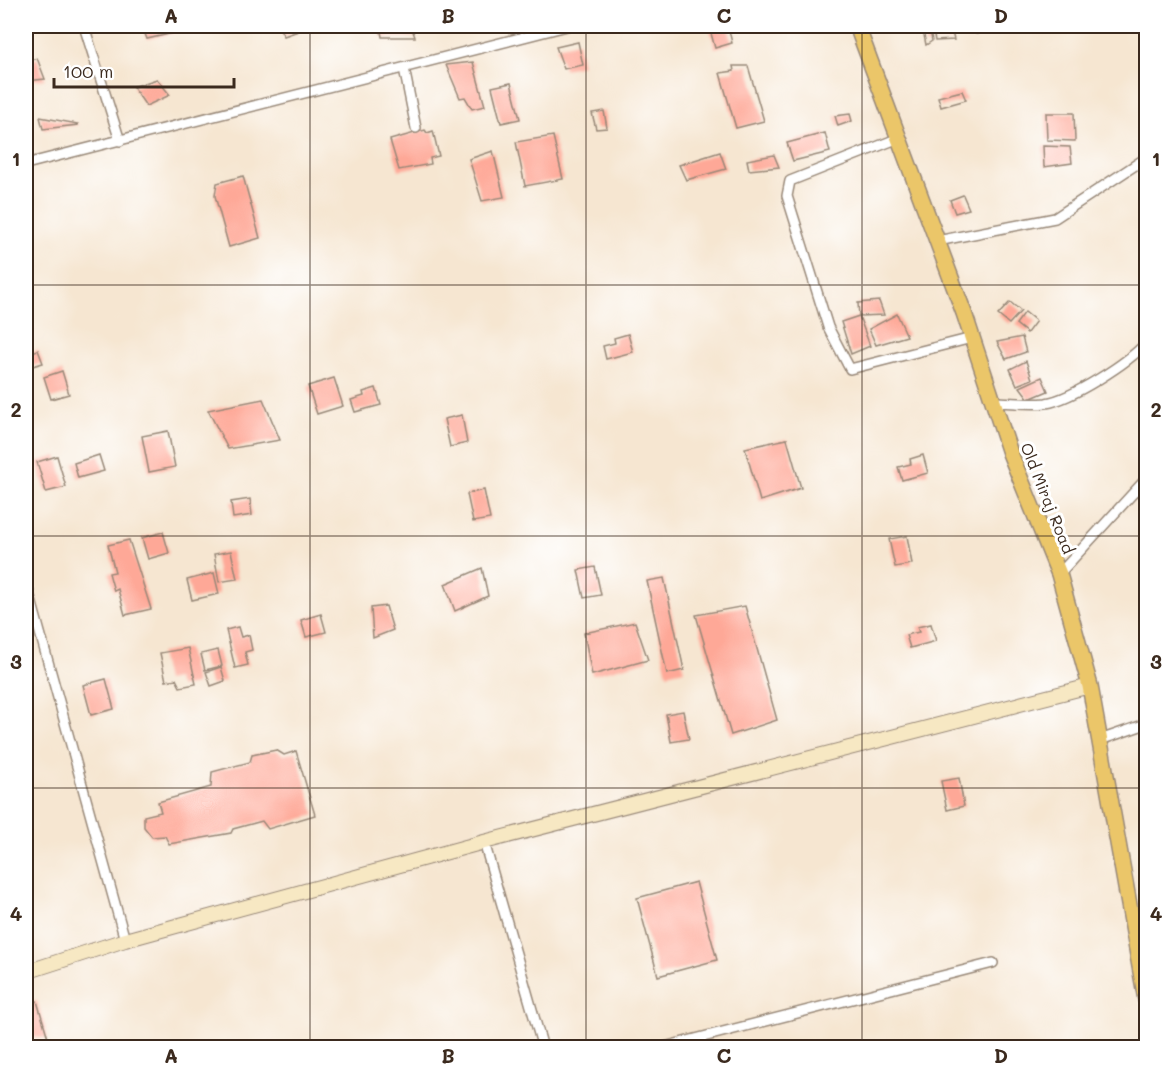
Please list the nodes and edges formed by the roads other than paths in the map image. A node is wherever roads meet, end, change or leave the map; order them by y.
1 (84, 26) edge
2 (567, 26) edge
3 (857, 26) edge
4 (404, 68) junction
5 (416, 128) dead end
6 (899, 138) junction
7 (120, 141) junction
8 (1146, 158) edge
9 (26, 164) edge
10 (938, 241) junction
11 (972, 338) junction
12 (1146, 343) edge
13 (994, 402) junction
14 (1146, 478) edge
15 (1059, 574) junction
16 (26, 582) edge
17 (1090, 686) junction
18 (1146, 724) edge
19 (1100, 740) junction
20 (484, 842) junction
21 (1140, 928) edge
22 (124, 940) junction
23 (993, 963) dead end
24 (26, 972) edge
25 (1146, 1000) edge
26 (543, 1047) edge
27 (660, 1047) edge

1 - 7 street
2 - 4 street
3 - 6 main road, Old Miraj Road
4 - 5 street
4 - 7 street
6 - 10 main road, Old Miraj Road
6 - 11 street
7 - 9 street
8 - 10 street
10 - 11 main road, Old Miraj Road
11 - 13 main road, Old Miraj Road
12 - 13 street
13 - 15 main road, Old Miraj Road
14 - 15 street
15 - 17 main road, Old Miraj Road
16 - 22 street
17 - 19 main road, Old Miraj Road
17 - 20 main road
18 - 19 street
19 - 21 main road, Old Miraj Road
20 - 22 main road
20 - 26 street
21 - 25 main road, Old Miraj Road
22 - 24 main road
23 - 27 street

